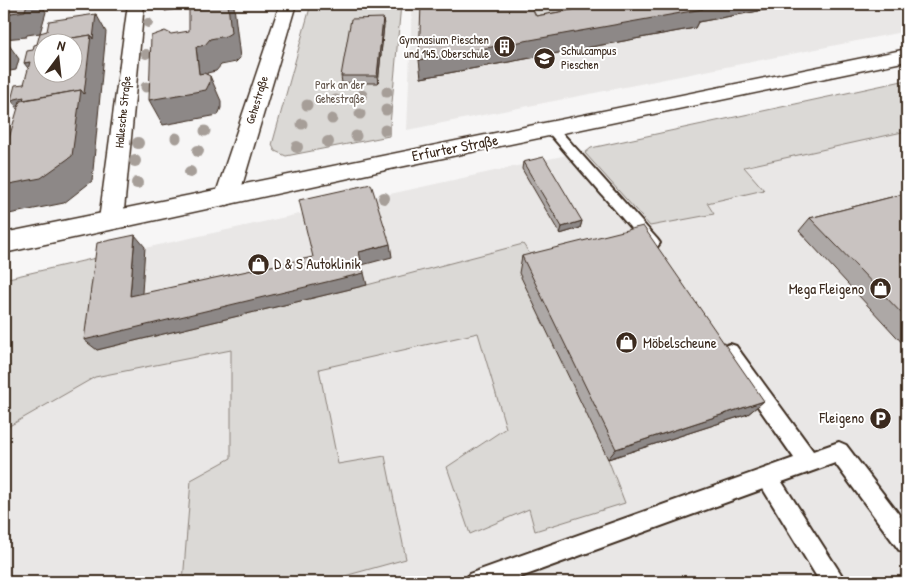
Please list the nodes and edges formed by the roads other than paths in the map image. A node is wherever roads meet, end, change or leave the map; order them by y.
1 (136, 4) edge
2 (288, 4) edge
3 (907, 55) edge
4 (552, 129) junction
5 (227, 196) junction
6 (111, 220) junction
7 (4, 243) edge
8 (664, 259) edge
9 (722, 340) edge
10 (808, 462) junction
11 (767, 477) junction
12 (907, 542) edge
13 (477, 582) edge
14 (834, 582) edge

1 - 6 street, Hallesche Straße
2 - 5 street, Gehestraße
3 - 4 street, Erfurter Straße
4 - 5 street, Erfurter Straße
4 - 8 lane
5 - 6 street, Erfurter Straße
6 - 7 street, Erfurter Straße
9 - 10 lane
10 - 11 lane
10 - 12 lane
11 - 13 lane
11 - 14 lane

